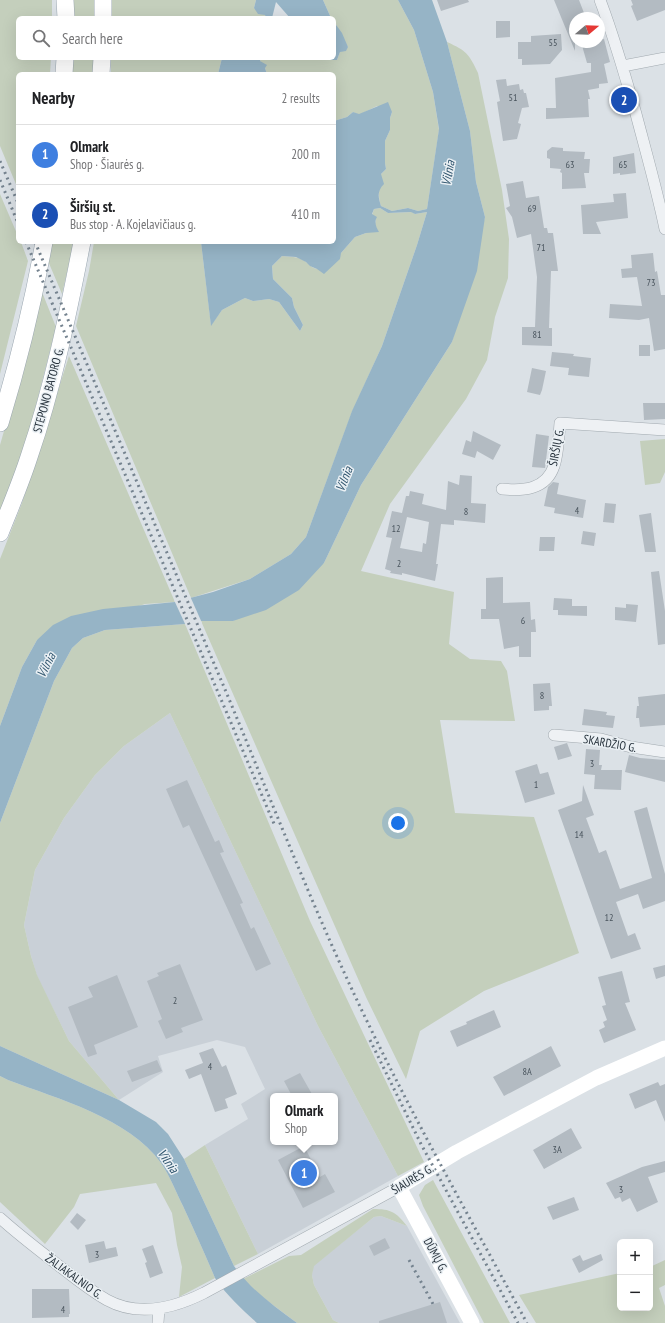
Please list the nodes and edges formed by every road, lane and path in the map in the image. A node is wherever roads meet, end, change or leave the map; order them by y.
1 (65, 0) edge
2 (103, 0) edge
3 (600, 0) edge
4 (66, 16) edge
5 (103, 16) edge
6 (665, 58) edge
7 (65, 60) edge
8 (102, 60) edge
9 (623, 66) junction
10 (64, 72) edge
11 (101, 72) edge
12 (665, 229) edge
13 (44, 244) edge
14 (82, 244) edge
15 (0, 423) edge
16 (665, 430) edge
17 (502, 489) dead end
18 (0, 533) edge
19 (554, 735) dead end
20 (665, 752) edge
21 (665, 1048) edge
22 (399, 1186) junction
23 (0, 1218) edge
24 (159, 1309) junction
25 (158, 1323) edge
26 (472, 1323) edge

1 - 4 main road
2 - 5 main road
3 - 9 street
6 - 9 street
7 - 10 main road
8 - 11 main road
9 - 12 street
13 - 15 main road
14 - 18 main road, STEPONO BATORO G.
16 - 17 street, ŠIRŠIŲ G.
19 - 20 street, SKARDŽIO G.
21 - 22 main road, ŠIAURĖS G.
22 - 24 street, ŠIAURĖS G.
22 - 26 main road, DŪMŲ G.
23 - 24 street, ŽALIAKALNIO G.
24 - 25 street

